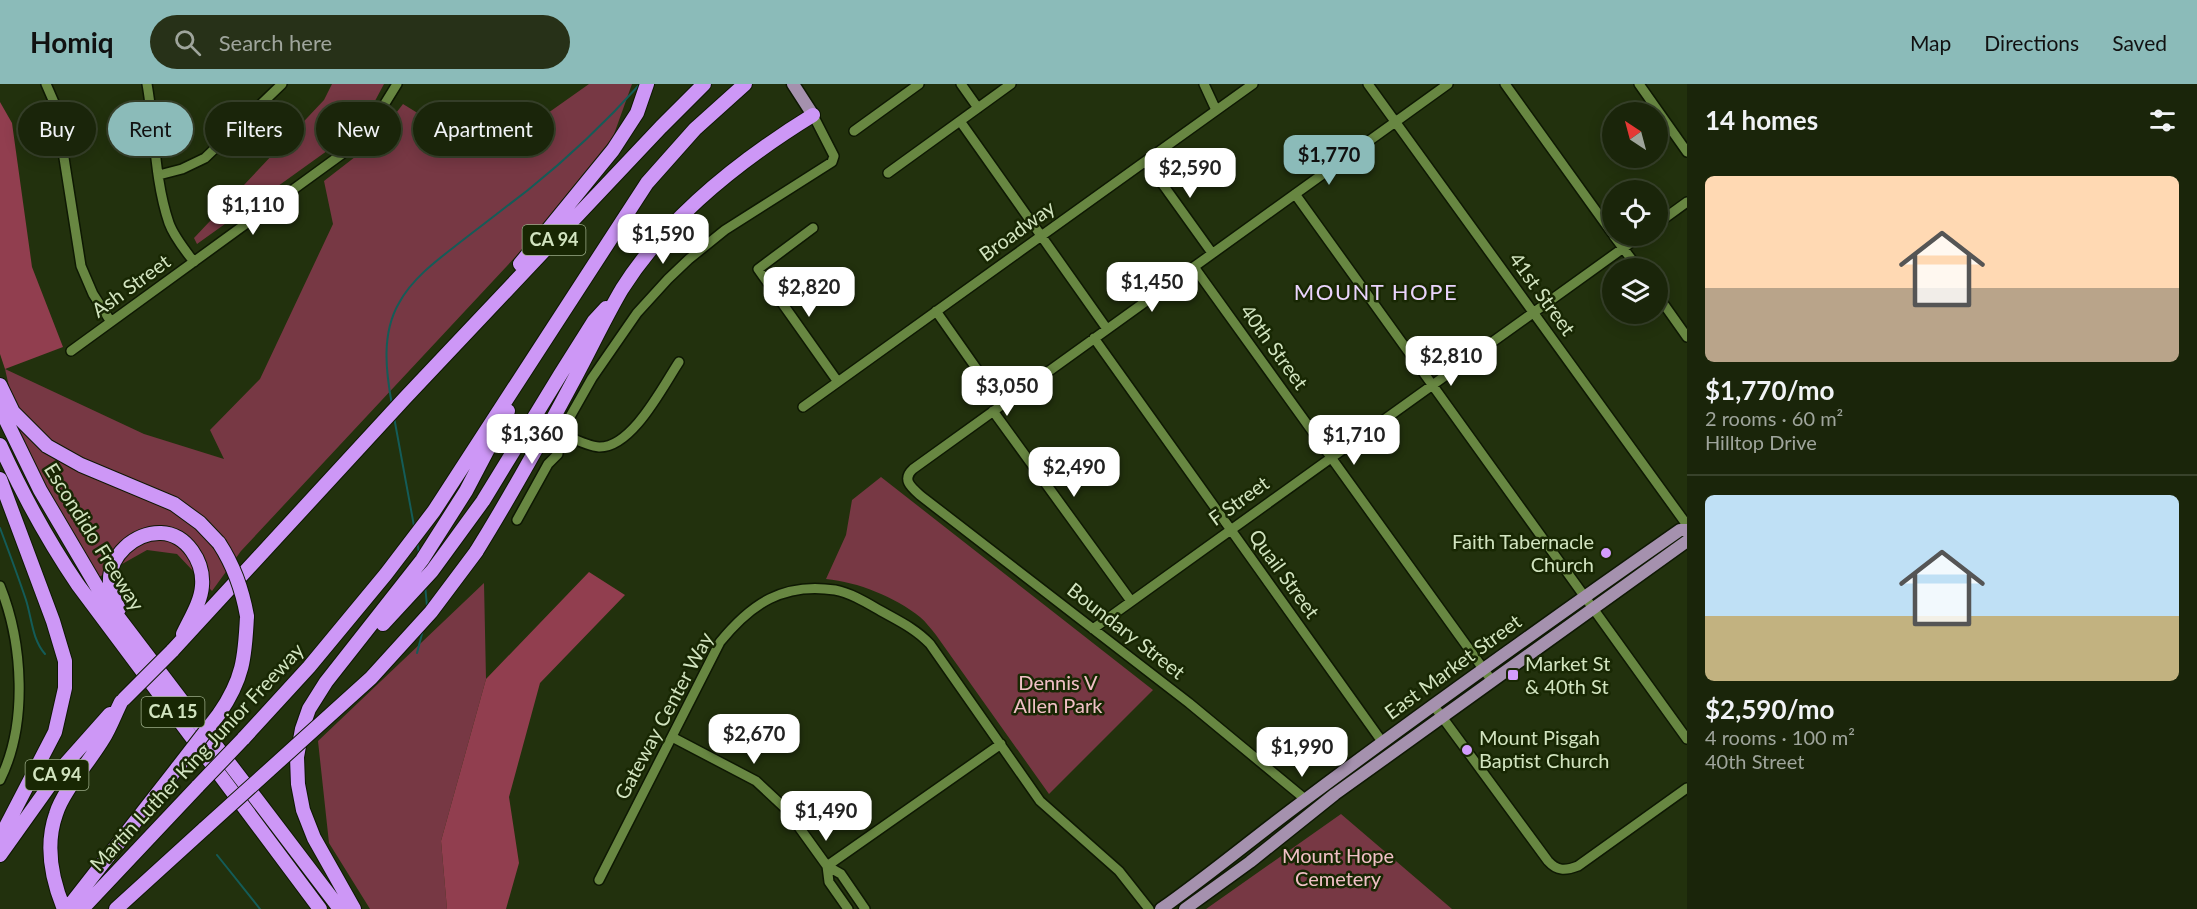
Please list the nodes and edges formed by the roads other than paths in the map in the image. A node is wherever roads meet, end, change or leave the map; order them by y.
1 (46, 84) edge
2 (147, 84) edge
3 (282, 84) edge
4 (397, 84) edge
5 (647, 84) edge
6 (704, 84) edge
7 (745, 84) edge
8 (793, 84) edge
9 (919, 84) edge
10 (961, 84) edge
11 (1011, 84) edge
12 (1204, 84) edge
13 (1252, 84) edge
14 (1368, 84) edge
15 (1448, 84) edge
16 (1505, 84) edge
17 (1639, 84) edge
18 (978, 108) junction
19 (1216, 110) junction
20 (813, 116) junction
21 (960, 121) junction
22 (1396, 122) junction
23 (854, 131) dead end
24 (1687, 152) edge
25 (1146, 161) junction
26 (888, 173) dead end
27 (159, 175) junction
28 (1295, 194) junction
29 (1687, 202) edge
30 (1668, 216) edge
31 (1602, 219) edge
32 (813, 228) dead end
33 (1041, 236) junction
34 (1626, 246) edge
35 (1623, 248) junction
36 (1212, 253) junction
37 (1630, 258) edge
38 (194, 262) junction
39 (1194, 267) junction
40 (623, 288) junction
41 (1668, 310) edge
42 (936, 311) junction
43 (1533, 312) junction
44 (111, 322) junction
45 (1107, 329) junction
46 (548, 337) junction
47 (1687, 337) edge
48 (1094, 338) junction
49 (71, 351) dead end
50 (444, 357) junction
51 (679, 362) dead end
52 (838, 382) junction
53 (1433, 384) junction
54 (0, 385) edge
55 (803, 407) dead end
56 (0, 408) edge
57 (998, 408) junction
58 (560, 433) junction
59 (0, 445) edge
60 (1331, 458) junction
61 (0, 479) edge
62 (517, 519) dead end
63 (1687, 525) edge
64 (1231, 530) junction
65 (1687, 530) edge
66 (1687, 541) edge
67 (0, 586) edge
68 (1584, 597) junction
69 (1131, 601) junction
70 (1593, 609) junction
71 (1093, 628) junction
72 (140, 644) junction
73 (176, 648) junction
74 (351, 651) junction
75 (1484, 669) junction
76 (1492, 681) junction
77 (123, 701) junction
78 (1434, 706) junction
79 (1442, 717) junction
80 (672, 737) junction
81 (1687, 739) edge
82 (1383, 742) junction
83 (1001, 744) junction
84 (0, 780) edge
85 (1687, 788) edge
86 (1305, 799) junction
87 (0, 838) edge
88 (0, 855) edge
89 (827, 866) junction
90 (599, 880) dead end
91 (1225, 881) junction
92 (66, 909) edge
93 (82, 909) edge
94 (116, 909) edge
95 (320, 909) edge
96 (340, 909) edge
97 (354, 909) edge
98 (848, 909) edge
99 (865, 909) edge
100 (1149, 909) edge
101 (1161, 909) edge
102 (1185, 909) edge

1 - 44 street
2 - 27 street
3 - 27 street
4 - 38 street, Ash Street
5 - 50 highway
6 - 50 highway, CA 94
7 - 46 highway, Martin Luther King Junior Freeway / CA 94
8 - 20 main road
9 - 23 street
10 - 18 street
11 - 18 street
12 - 19 street
13 - 19 street, Broadway
14 - 22 street, 41st Street
15 - 22 street
16 - 31 street
17 - 24 street
18 - 21 street
19 - 25 street, Broadway
20 - 40 highway
20 - 58 street
21 - 26 street
21 - 33 street
22 - 28 street
22 - 43 street, 41st Street
25 - 33 street, Broadway
25 - 36 street
27 - 38 street
28 - 36 street
28 - 53 street
29 - 30 street
32 - 52 street
33 - 42 street, Broadway
33 - 45 street
34 - 35 street, F Street
35 - 37 street
35 - 43 street, F Street
36 - 39 street
38 - 44 street, Ash Street
39 - 45 street
39 - 60 street, 40th Street
40 - 74 highway
40 - 94 highway, bridge
41 - 47 street
42 - 52 street, Broadway
42 - 57 street
43 - 53 street, F Street
43 - 63 street, 41st Street
44 - 49 street, Ash Street
45 - 48 street
46 - 74 highway
46 - 93 highway, Martin Luther King Junior Freeway / CA 94, bridge
48 - 57 street
48 - 64 street, Quail Street
50 - 73 highway, CA 94
51 - 58 street
52 - 55 street, Broadway
53 - 60 street, F Street
53 - 68 street
54 - 92 highway, bridge
56 - 72 highway, Escondido Freeway / CA 15
57 - 69 street
57 - 71 street, Boundary Street
58 - 62 street
59 - 95 highway, Escondido Freeway / CA 15
60 - 64 street, F Street
60 - 75 street, 40th Street
61 - 87 highway
64 - 69 street, F Street
64 - 82 street, Quail Street
65 - 68 main road, East Market Street
66 - 70 main road, East Market Street
67 - 84 street
68 - 70 street
68 - 75 main road, East Market Street
69 - 71 street, F Street
70 - 76 main road, East Market Street
70 - 81 street
71 - 86 street, Boundary Street
72 - 73 highway
72 - 96 highway, Escondido Freeway / CA 15
73 - 77 highway, CA 94, bridge
74 - 97 highway
75 - 76 street, 40th Street
75 - 78 main road, East Market Street
76 - 79 main road, East Market Street
77 - 88 highway, CA 94
77 - 92 highway
78 - 79 street
78 - 82 main road, East Market Street
79 - 85 street
79 - 91 main road, East Market Street
80 - 83 street, Gateway Center Way
80 - 89 street
80 - 90 street, Gateway Center Way
82 - 86 main road, East Market Street
83 - 89 street
83 - 100 street, Gateway Center Way
86 - 91 main road
86 - 101 main road, East Market Street
89 - 98 street
89 - 99 street
91 - 102 main road, East Market Street

